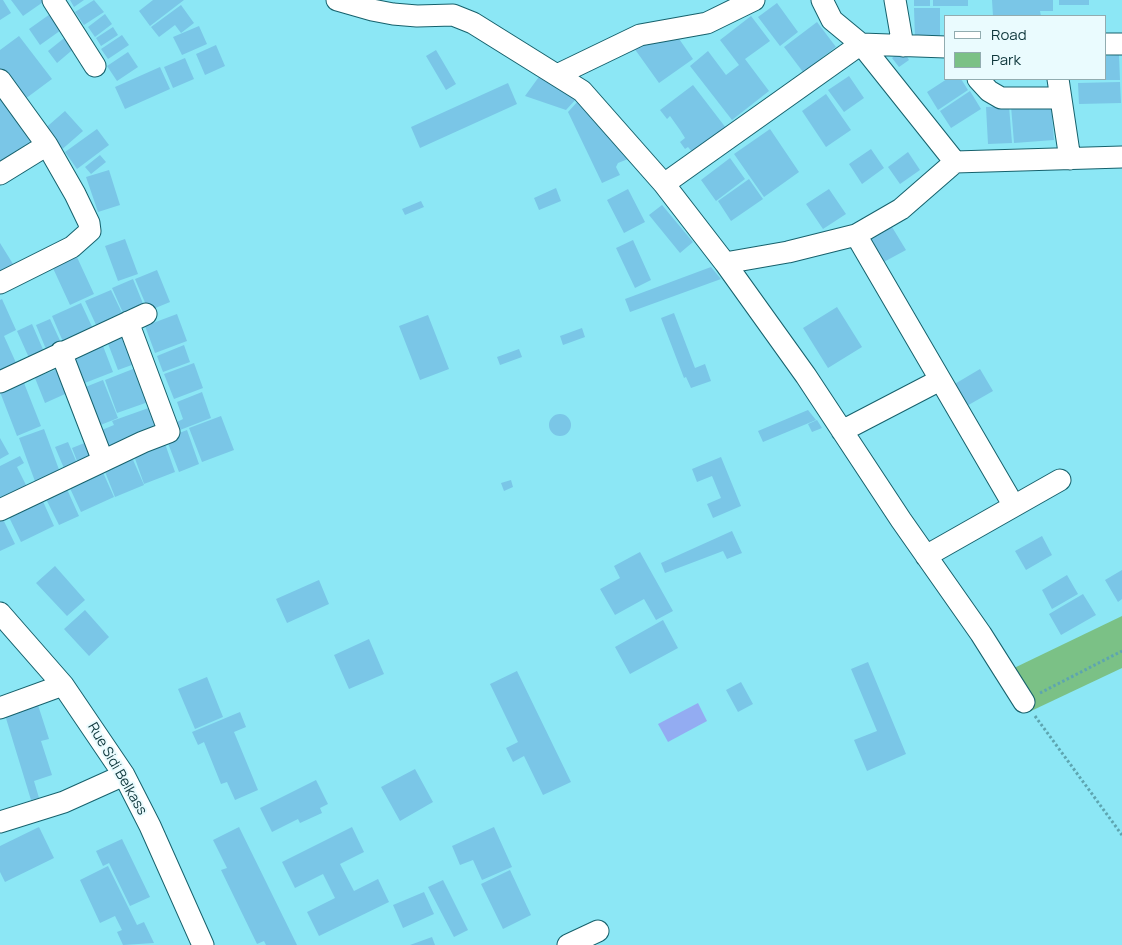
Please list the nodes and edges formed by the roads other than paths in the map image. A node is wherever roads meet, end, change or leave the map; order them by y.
1 (53, 0) edge
2 (337, 0) edge
3 (754, 0) edge
4 (822, 0) edge
5 (895, 0) edge
6 (861, 44) junction
7 (1107, 44) edge
8 (1122, 44) edge
9 (903, 46) junction
10 (944, 47) edge
11 (95, 66) dead end
12 (557, 75) junction
13 (0, 80) edge
14 (979, 80) edge
15 (1059, 88) edge
16 (48, 145) junction
17 (1122, 157) edge
18 (1070, 159) junction
19 (955, 162) junction
20 (0, 174) edge
21 (664, 184) junction
22 (856, 235) junction
23 (724, 263) junction
24 (0, 283) edge
25 (61, 352) junction
26 (940, 380) junction
27 (0, 382) edge
28 (842, 431) junction
29 (103, 461) junction
30 (1060, 480) dead end
31 (1014, 506) junction
32 (0, 510) edge
33 (926, 556) junction
34 (0, 613) edge
35 (63, 685) junction
36 (1024, 702) road end
37 (0, 708) edge
38 (124, 775) junction
39 (0, 822) edge
40 (598, 931) dead end
41 (203, 945) edge
42 (568, 945) edge

1 - 11 street
2 - 12 street
3 - 12 street
4 - 6 street
5 - 9 street
6 - 9 street
6 - 19 street
6 - 21 street
7 - 8 street
9 - 10 street
12 - 21 street
13 - 16 street
14 - 15 street
15 - 18 street
16 - 20 street
16 - 24 street
17 - 18 street
18 - 19 street
19 - 22 street
21 - 23 street
22 - 23 street
22 - 26 street
23 - 28 street
25 - 27 street
25 - 29 street
25 - 29 street
26 - 28 street
26 - 31 street
28 - 33 street
29 - 32 street
30 - 31 street
31 - 33 street
33 - 36 street
34 - 35 street, Rue Sidi Belkass
35 - 37 street
35 - 38 street, Rue Sidi Belkass
38 - 39 street
38 - 41 street, Rue Sidi Belkass
40 - 42 street

